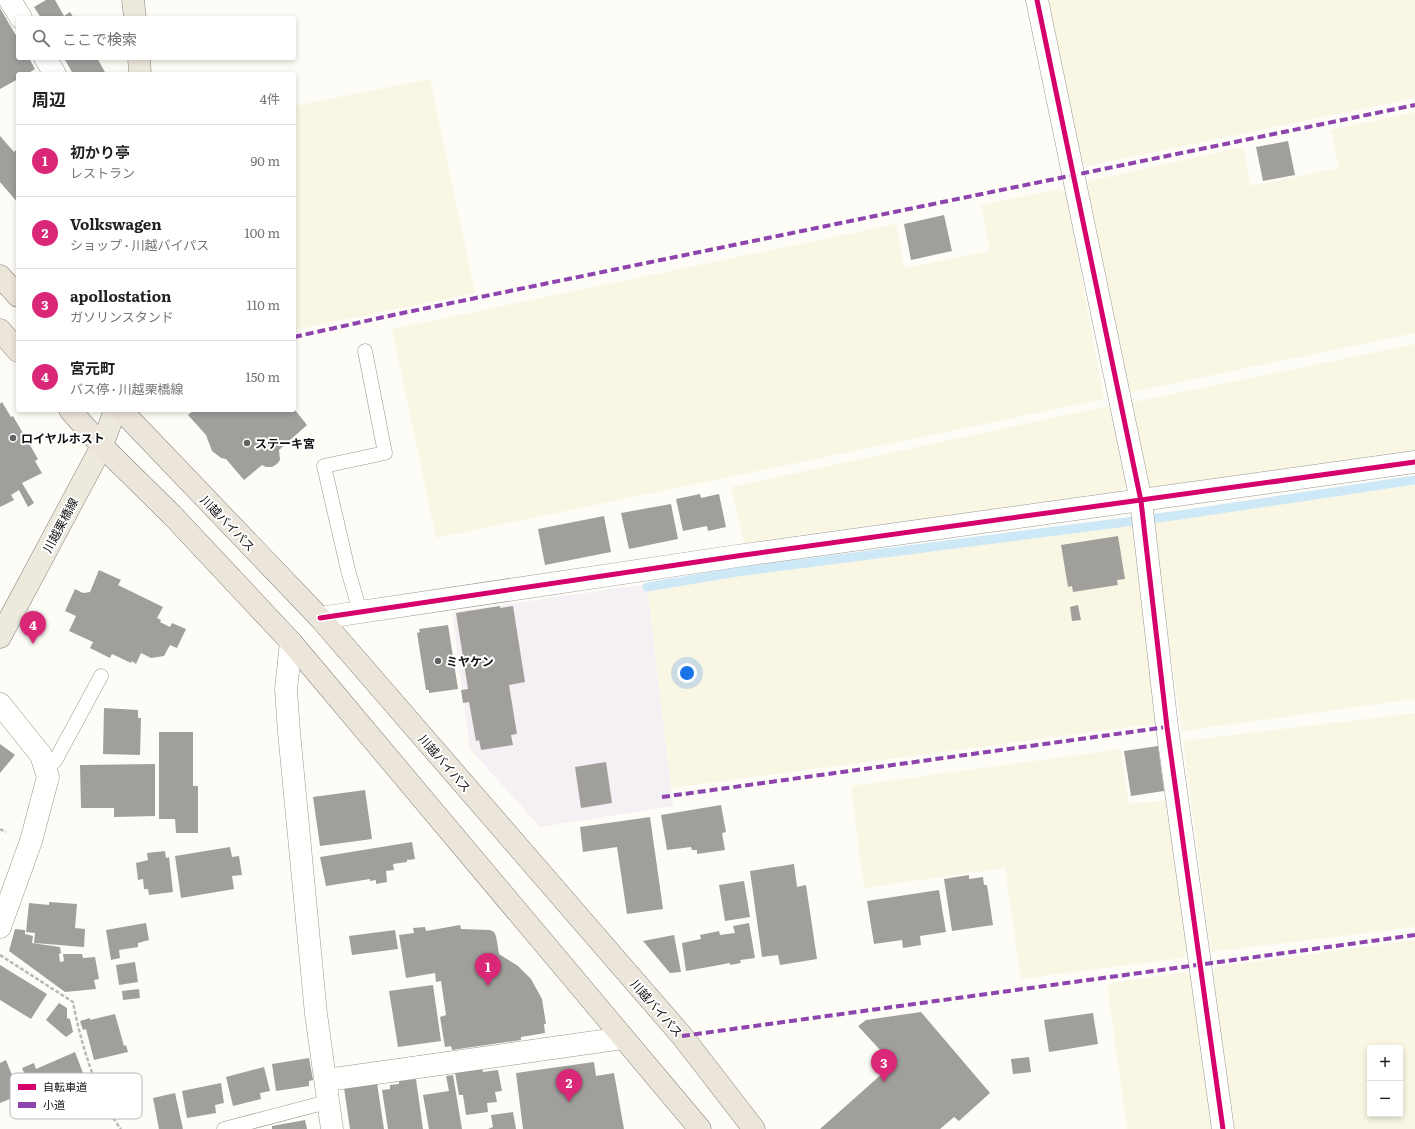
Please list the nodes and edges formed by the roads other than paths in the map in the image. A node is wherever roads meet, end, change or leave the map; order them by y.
1 (10, 0) edge
2 (133, 0) edge
3 (1037, 0) edge
4 (20, 16) edge
5 (135, 16) edge
6 (46, 60) edge
7 (139, 60) edge
8 (54, 72) edge
9 (140, 72) edge
10 (0, 276) edge
11 (16, 294) edge
12 (0, 330) edge
13 (16, 349) edge
14 (365, 350) dead end
15 (72, 412) edge
16 (114, 412) edge
17 (123, 412) edge
18 (102, 446) junction
19 (1415, 462) edge
20 (1141, 501) junction
21 (360, 612) junction
22 (320, 618) junction
23 (0, 637) edge
24 (290, 642) junction
25 (101, 676) dead end
26 (0, 704) edge
27 (44, 768) junction
28 (0, 927) edge
29 (623, 1038) junction
30 (327, 1080) junction
31 (327, 1102) junction
32 (224, 1129) edge
33 (332, 1129) edge
34 (700, 1129) edge
35 (754, 1129) edge
36 (1223, 1129) edge

1 - 4 street
2 - 5 main road
3 - 20 street
6 - 8 street
7 - 9 main road
10 - 11 highway
12 - 13 highway
14 - 21 lane
15 - 18 highway
16 - 18 main road, 川越栗橋線
17 - 22 highway, 川越バイパス
18 - 23 main road, 川越栗橋線
18 - 24 highway
19 - 20 street
20 - 21 street
20 - 36 street
21 - 22 street
22 - 35 highway, 川越バイパス
24 - 29 highway
24 - 30 street
25 - 27 lane
26 - 27 street
27 - 28 street
29 - 30 street
29 - 34 highway
30 - 31 street
31 - 32 lane
31 - 33 street

